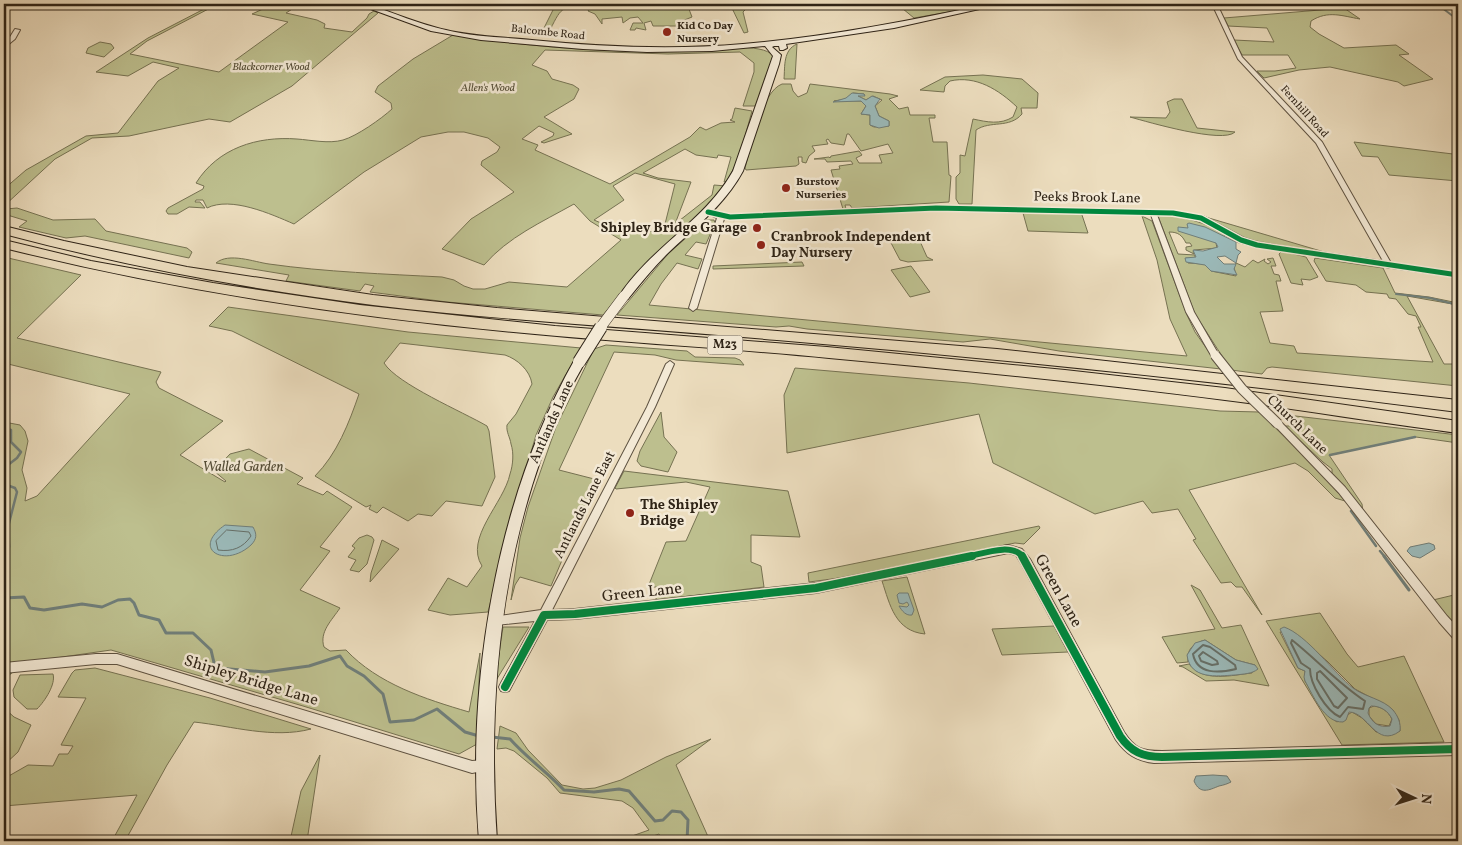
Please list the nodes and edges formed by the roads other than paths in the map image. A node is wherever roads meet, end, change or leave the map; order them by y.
1 (998, 4) edge
2 (1214, 4) edge
3 (365, 5) edge
4 (380, 6) edge
5 (17, 30) dead end
6 (797, 39) junction
7 (773, 45) junction
8 (4, 46) edge
9 (783, 48) junction
10 (775, 64) junction
11 (708, 212) junction
12 (1153, 212) junction
13 (722, 216) junction
14 (4, 230) edge
15 (4, 244) edge
16 (1389, 266) junction
17 (1458, 275) edge
18 (693, 308) dead end
19 (670, 364) dead end
20 (1458, 401) edge
21 (1442, 404) junction
22 (1458, 406) edge
23 (1455, 425) edge
24 (544, 615) junction
25 (496, 620) junction
26 (1458, 635) edge
27 (4, 668) edge
28 (505, 687) dead end
29 (1458, 749) edge
30 (484, 766) junction
31 (488, 841) edge

1 - 6 main road, Balcombe Road
2 - 16 street, Fernhill Road
3 - 4 main road, Balcombe Road
4 - 7 main road, Balcombe Road
5 - 8 street
6 - 7 main road, Balcombe Road
6 - 9 main road, Balcombe Road
7 - 9 main road
7 - 10 main road
9 - 10 main road, Antlands Lane
10 - 11 main road, Antlands Lane
11 - 13 street, Peeks Brook Lane
11 - 25 main road, Antlands Lane, bridge
12 - 13 street, Peeks Brook Lane
12 - 16 street, Peeks Brook Lane
12 - 26 street, Church Lane, bridge
13 - 18 street
14 - 21 highway, M23
15 - 23 highway, M23
16 - 17 street, Peeks Brook Lane
19 - 24 street, Antlands Lane East
20 - 21 highway, M23
21 - 22 highway, M23
24 - 25 street
24 - 28 street, Antlands Lane East
24 - 29 street, Green Lane
25 - 30 main road, Antlands Lane
27 - 30 street, Shipley Bridge Lane
30 - 31 main road, Antlands Lane

